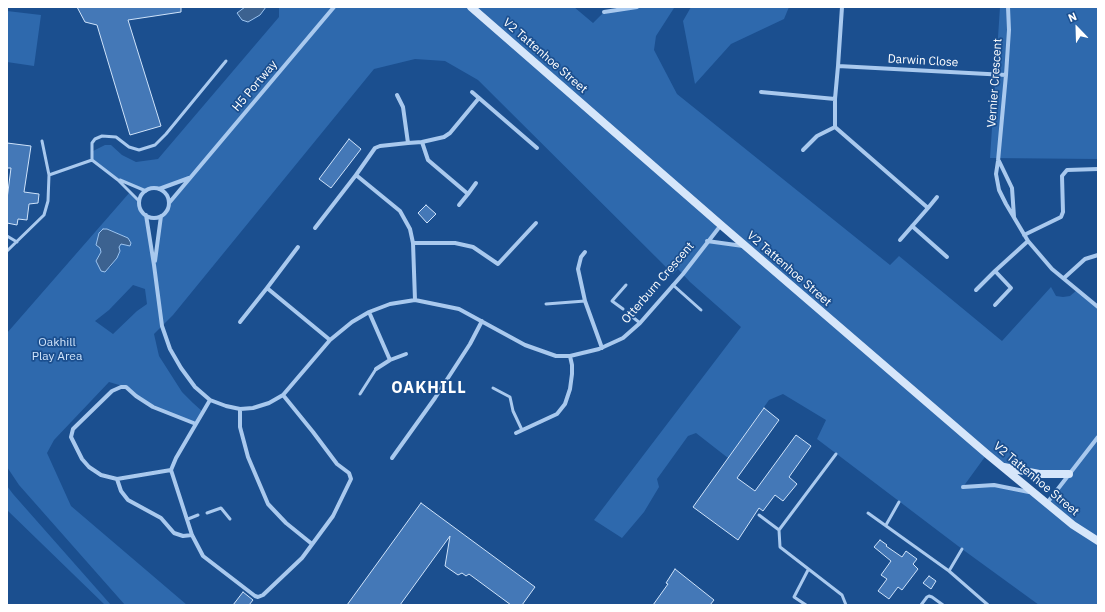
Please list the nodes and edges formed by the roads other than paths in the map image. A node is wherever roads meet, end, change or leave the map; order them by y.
1 (334, 7) edge
2 (471, 7) edge
3 (637, 7) edge
4 (842, 7) edge
5 (1008, 7) edge
6 (604, 12) dead end
7 (226, 61) dead end
8 (838, 66) junction
9 (1006, 75) junction
10 (472, 92) dead end
11 (761, 92) dead end
12 (397, 95) dead end
13 (479, 98) junction
14 (835, 99) junction
15 (834, 127) junction
16 (42, 141) dead end
17 (422, 142) junction
18 (408, 143) junction
19 (537, 148) dead end
20 (803, 150) dead end
21 (92, 160) junction
22 (998, 160) junction
23 (1098, 169) edge
24 (49, 174) junction
25 (356, 175) junction
26 (190, 178) junction
27 (118, 180) junction
28 (476, 183) dead end
29 (159, 189) junction
30 (146, 191) junction
31 (468, 194) junction
32 (937, 198) dead end
33 (139, 201) junction
34 (169, 203) junction
35 (459, 205) dead end
36 (928, 208) junction
37 (146, 215) junction
38 (161, 216) junction
39 (1014, 217) junction
40 (536, 222) dead end
41 (720, 225) junction
42 (912, 226) junction
43 (315, 228) dead end
44 (1024, 235) junction
45 (7, 236) edge
46 (900, 240) dead end
47 (707, 241) junction
48 (1028, 241) junction
49 (17, 242) junction
50 (413, 243) junction
51 (745, 246) junction
52 (298, 247) dead end
53 (7, 251) edge
54 (585, 252) dead end
55 (1098, 255) edge
56 (947, 257) dead end
57 (154, 265) junction
58 (995, 271) junction
59 (1064, 278) junction
60 (626, 285) dead end
61 (673, 285) junction
62 (267, 288) junction
63 (976, 290) dead end
64 (415, 300) junction
65 (585, 300) junction
66 (546, 304) dead end
67 (995, 305) dead end
68 (1098, 307) edge
69 (623, 309) dead end
70 (701, 310) dead end
71 (369, 312) junction
72 (630, 315) dead end
73 (482, 321) junction
74 (240, 322) dead end
75 (640, 323) junction
76 (330, 340) junction
77 (602, 348) junction
78 (406, 354) dead end
79 (570, 356) junction
80 (390, 360) junction
81 (376, 370) joint
82 (493, 388) dead end
83 (360, 394) dead end
84 (283, 395) junction
85 (210, 400) junction
86 (240, 408) junction
87 (196, 424) junction
88 (522, 430) junction
89 (516, 433) dead end
90 (1098, 437) edge
91 (836, 454) dead end
92 (392, 458) dead end
93 (1003, 467) junction
94 (172, 470) junction
95 (1069, 474) junction
96 (117, 479) junction
97 (963, 487) dead end
98 (1034, 493) junction
99 (900, 502) dead end
100 (1046, 503) junction
101 (207, 512) dead end
102 (868, 513) dead end
103 (198, 515) dead end
104 (759, 515) dead end
105 (188, 519) junction
106 (230, 519) dead end
107 (886, 525) junction
108 (779, 530) junction
109 (192, 535) junction
110 (1098, 541) edge
111 (312, 544) junction
112 (962, 549) dead end
113 (808, 570) junction
114 (949, 571) junction
115 (806, 605) edge
116 (846, 605) edge
117 (921, 605) edge
118 (943, 605) edge
119 (988, 605) edge

1 - 26 street, H5 Portway
2 - 41 street, V2 Tattenhoe Street
3 - 6 street
4 - 8 street
5 - 9 street, Vernier Crescent
7 - 21 lane
8 - 9 street, Darwin Close
8 - 14 street
9 - 22 street, Vernier Crescent
10 - 13 street
11 - 14 street
12 - 18 street
13 - 17 street
13 - 19 street
14 - 15 street
15 - 20 street
15 - 36 street
16 - 24 lane
17 - 18 street
17 - 31 street
18 - 25 street
21 - 24 lane
21 - 27 lane
22 - 39 street, Vernier Crescent
22 - 39 street, Vernier Crescent
23 - 44 street
24 - 49 lane
25 - 43 street
25 - 50 street
26 - 29 street
26 - 34 street, H5 Portway
27 - 30 lane
27 - 33 lane
28 - 31 street
29 - 30 street
29 - 34 street
30 - 33 street
31 - 35 street
32 - 36 street
33 - 37 street
34 - 38 street
36 - 42 street
37 - 38 street
37 - 57 street, Otterburn Crescent
38 - 57 street, Otterburn Crescent
39 - 44 street, Vernier Crescent
40 - 50 street
41 - 47 street, Otterburn Crescent
41 - 51 street, V2 Tattenhoe Street
42 - 46 street
42 - 56 street
44 - 48 street, Vernier Crescent
45 - 49 lane
47 - 51 street, Otterburn Crescent
47 - 61 street, Otterburn Crescent
48 - 58 street
48 - 59 street, Vernier Crescent
49 - 53 lane
50 - 64 street
51 - 93 street, V2 Tattenhoe Street
52 - 62 street
54 - 65 street
55 - 59 street
57 - 85 street, Otterburn Crescent
58 - 63 street
58 - 67 street
59 - 68 street, Vernier Crescent
60 - 69 lane
61 - 70 lane
61 - 75 street, Otterburn Crescent
62 - 74 street
62 - 76 street
64 - 71 street, Otterburn Crescent
64 - 73 street, Otterburn Crescent
65 - 66 lane
65 - 77 street
71 - 76 street, Otterburn Crescent
71 - 80 street
72 - 75 lane
73 - 79 street, Otterburn Crescent
73 - 92 street
75 - 77 street, Otterburn Crescent
76 - 84 street, Otterburn Crescent
77 - 79 street, Otterburn Crescent
78 - 80 street
79 - 88 street
80 - 81 street
81 - 83 lane
82 - 88 lane
84 - 86 street, Otterburn Crescent
84 - 111 street
85 - 86 street, Otterburn Crescent
85 - 87 street
86 - 111 street
87 - 94 street
87 - 96 street
88 - 89 street
90 - 95 street
91 - 108 lane
93 - 95 street
93 - 98 street, V2 Tattenhoe Street
94 - 96 street
94 - 105 street
95 - 100 street
96 - 109 street
97 - 98 street
98 - 100 street, V2 Tattenhoe Street
99 - 107 lane
100 - 110 street, V2 Tattenhoe Street
101 - 106 lane
102 - 107 lane
103 - 105 lane
104 - 108 lane
105 - 109 street
107 - 114 lane
108 - 113 lane
109 - 111 street
112 - 114 lane
113 - 115 lane
113 - 116 lane
114 - 119 lane
117 - 118 lane

